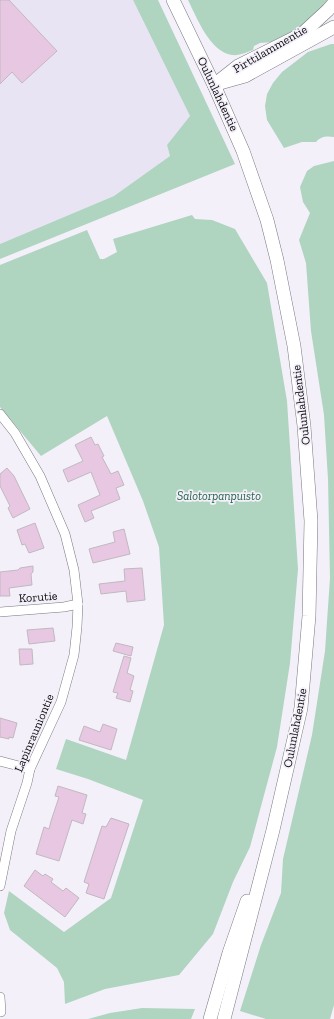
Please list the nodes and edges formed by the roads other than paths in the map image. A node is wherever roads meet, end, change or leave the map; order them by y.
1 (173, 0) edge
2 (334, 3) edge
3 (334, 27) edge
4 (214, 85) junction
5 (0, 414) edge
6 (78, 604) junction
7 (0, 612) edge
8 (0, 761) edge
9 (30, 769) junction
10 (273, 830) junction
11 (0, 886) edge
12 (0, 997) edge
13 (1, 1012) edge
14 (210, 1019) edge
15 (224, 1019) edge

1 - 4 main road, Oulunlahdentie
2 - 4 main road, Pirttilammentie
3 - 4 main road, Pirttilammentie
4 - 10 main road, Oulunlahdentie
5 - 6 street, Lapinrauniontie
6 - 7 street, Korutie
6 - 9 street, Lapinrauniontie
8 - 9 street
9 - 11 street, Lapinrauniontie
10 - 14 main road, Oulunlahdentie
10 - 15 main road, Oulunlahdentie
12 - 13 street

